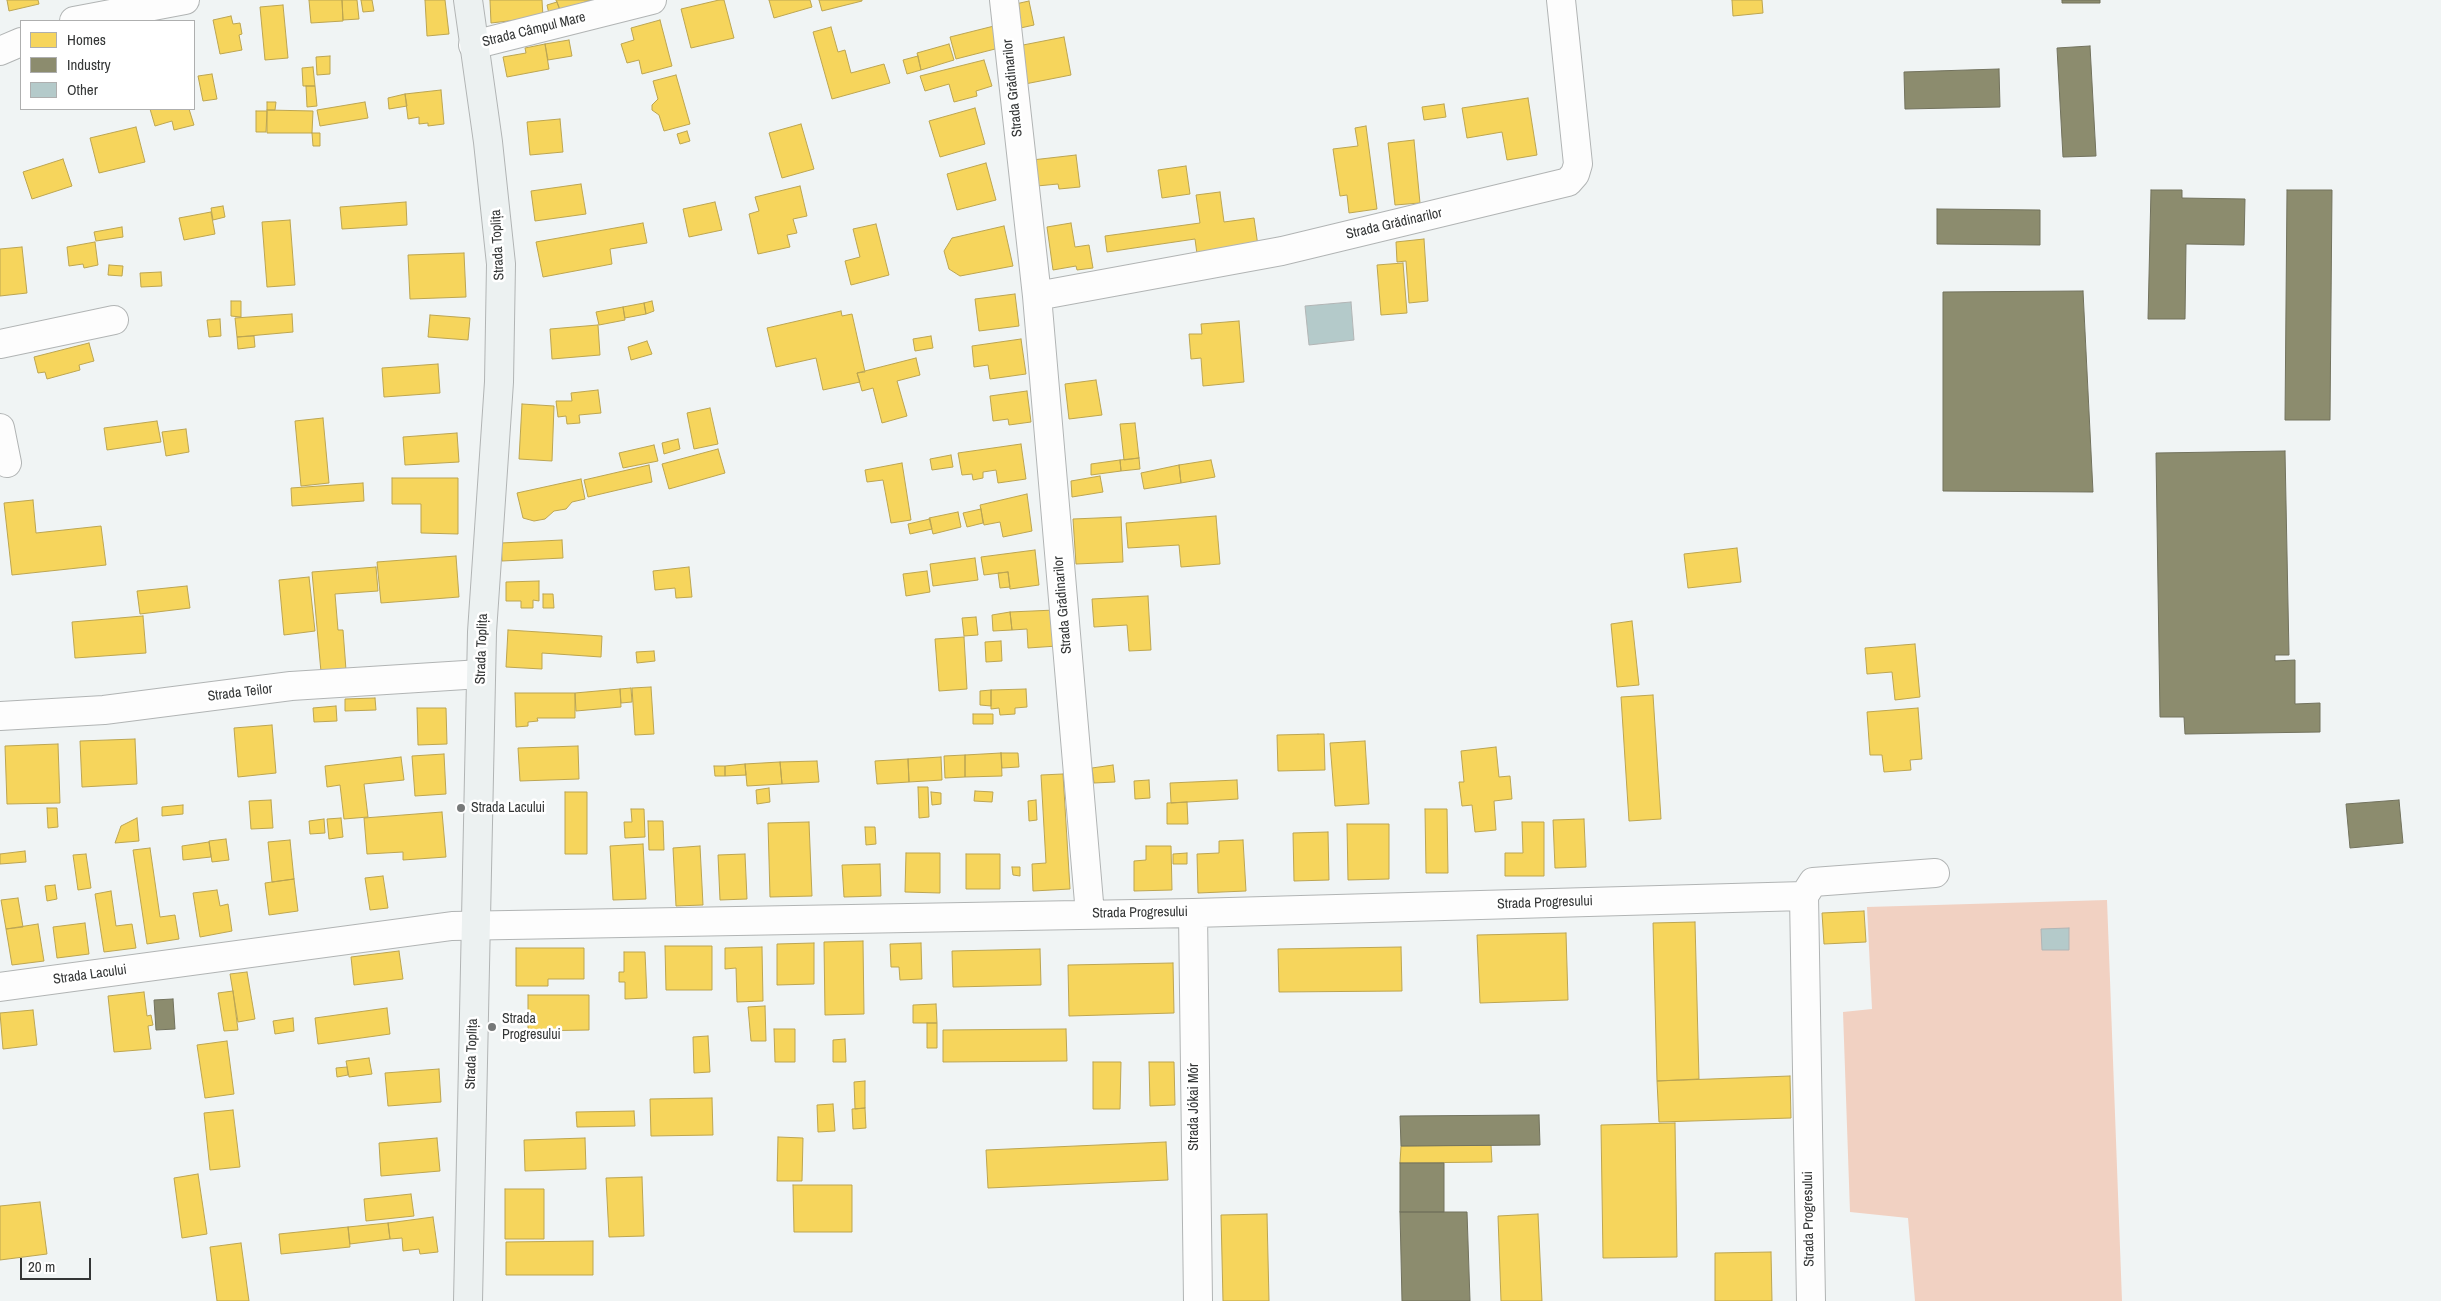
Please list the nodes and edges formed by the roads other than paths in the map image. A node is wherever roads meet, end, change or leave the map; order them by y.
1 (185, 0) edge
2 (468, 0) edge
3 (652, 0) edge
4 (1004, 0) edge
5 (1561, 0) edge
6 (79, 20) edge
7 (20, 42) edge
8 (473, 45) junction
9 (0, 51) edge
10 (1037, 296) junction
11 (114, 320) dead end
12 (0, 344) edge
13 (0, 428) edge
14 (7, 463) dead end
15 (481, 674) junction
16 (0, 716) edge
17 (1935, 873) dead end
18 (1804, 896) junction
19 (1193, 913) junction
20 (1090, 914) junction
21 (477, 925) junction
22 (0, 987) edge
23 (468, 1301) edge
24 (1198, 1301) edge
25 (1811, 1301) edge

1 - 6 street
2 - 8 main road, Strada Toplița
3 - 8 street, Strada Câmpul Mare
4 - 10 street, Strada Grădinarilor
5 - 10 street, Strada Grădinarilor
7 - 9 street
8 - 15 main road, Strada Toplița
10 - 20 street, Strada Grădinarilor
11 - 12 street
13 - 14 street
15 - 16 street, Strada Teilor
15 - 21 main road, Strada Toplița
17 - 18 street
18 - 19 street, Strada Progresului
18 - 25 street, Strada Progresului
19 - 20 street, Strada Progresului
19 - 24 street, Strada Jókai Mór
20 - 21 street, Strada Progresului
21 - 22 street, Strada Lacului
21 - 23 main road, Strada Toplița

